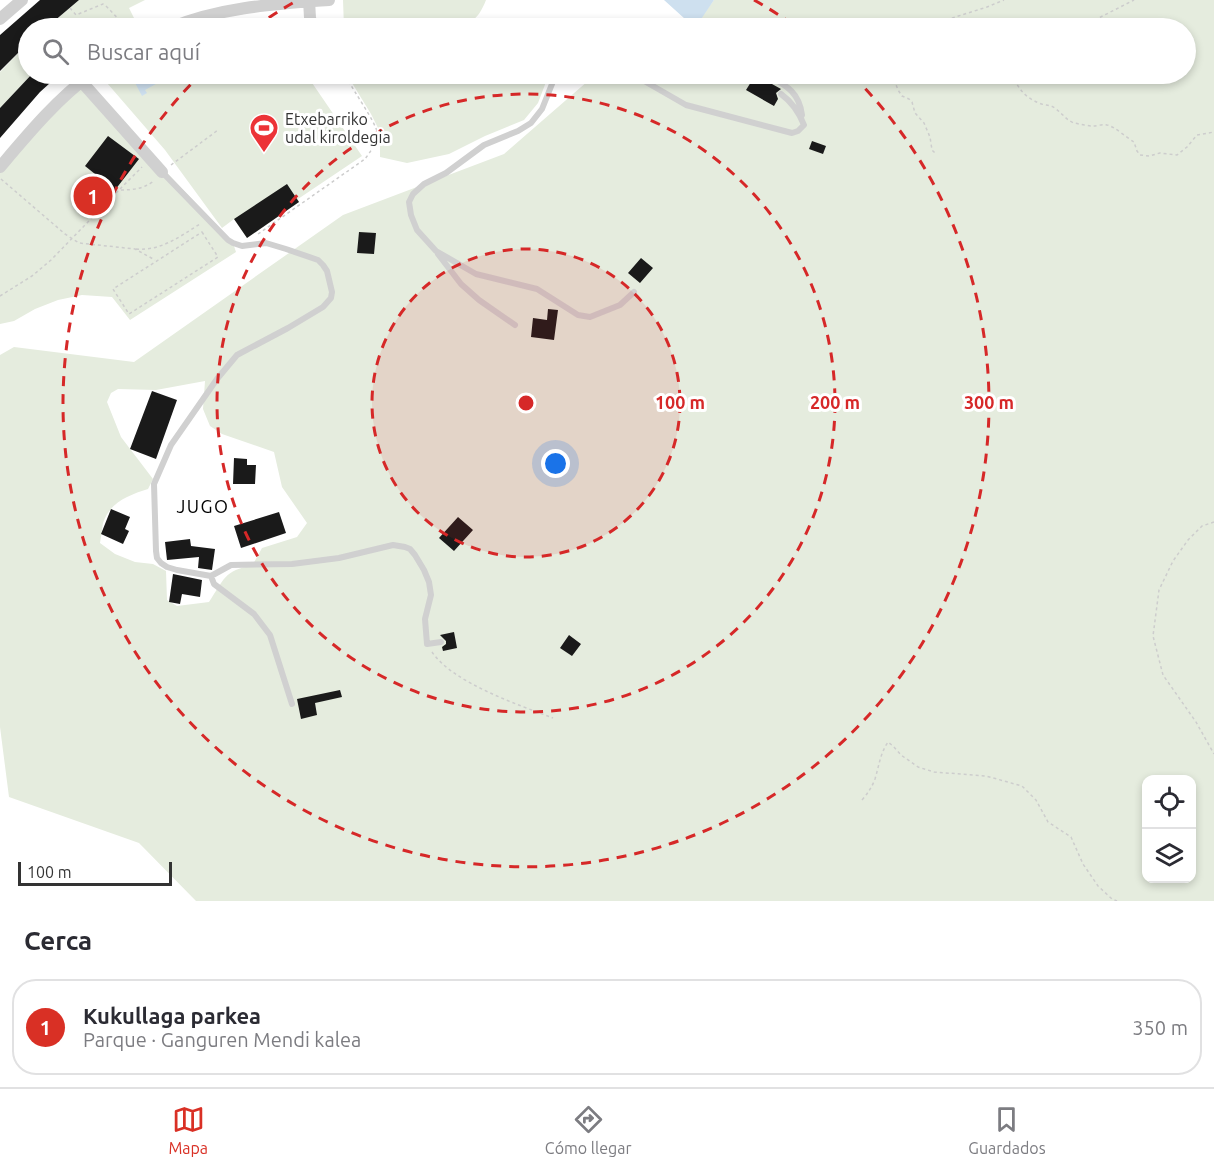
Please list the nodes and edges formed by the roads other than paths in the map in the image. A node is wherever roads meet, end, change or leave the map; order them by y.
1 (22, 0) edge
2 (329, 0) edge
3 (309, 1) edge
4 (202, 18) edge
5 (310, 18) edge
6 (0, 19) edge
7 (78, 84) edge
8 (91, 84) edge
9 (552, 84) edge
10 (649, 84) edge
11 (782, 84) edge
12 (781, 94) dead end
13 (804, 124) junction
14 (0, 167) edge
15 (162, 172) joint
16 (436, 251) junction
17 (634, 292) dead end
18 (515, 325) dead end
19 (211, 576) junction
20 (441, 642) dead end
21 (291, 704) dead end

1 - 6 street
2 - 3 street
3 - 4 street
3 - 5 street
7 - 14 street
8 - 15 street
9 - 16 lane
10 - 13 lane
11 - 13 lane
12 - 13 lane
15 - 19 lane
16 - 17 lane
16 - 18 lane
19 - 20 lane
19 - 21 lane

